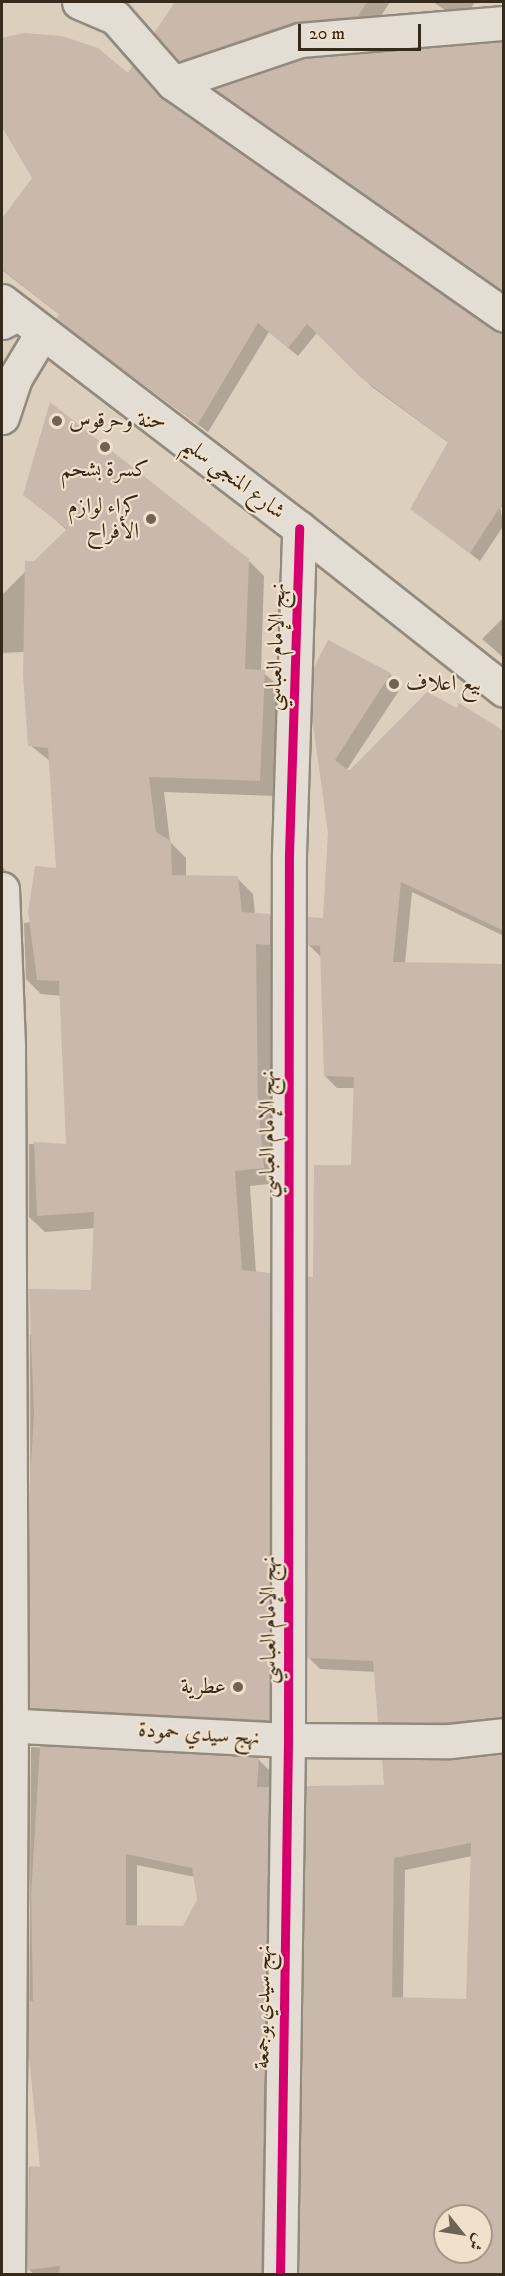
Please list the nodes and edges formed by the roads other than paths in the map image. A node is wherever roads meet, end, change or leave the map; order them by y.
1 (79, 2) edge
2 (504, 23) edge
3 (173, 83) junction
4 (504, 315) edge
5 (16, 318) edge
6 (2, 417) edge
7 (299, 528) junction
8 (504, 690) edge
9 (2, 889) edge
10 (6, 1725) edge
11 (504, 1735) edge
12 (288, 1740) junction
13 (6, 1836) edge
14 (8, 2274) edge
15 (280, 2274) edge

1 - 3 street
2 - 3 street
3 - 4 street
5 - 6 street
5 - 7 street, شارع المنجي سليم
7 - 8 street, شارع المنجي سليم
7 - 12 street, نهج الإمام العباسي
9 - 10 street
10 - 12 street, نهج سيدي حمودة
10 - 13 street
11 - 12 street, نهج سيدي حمودة
12 - 15 street, نهج سيدي بوجمعة
13 - 14 street

